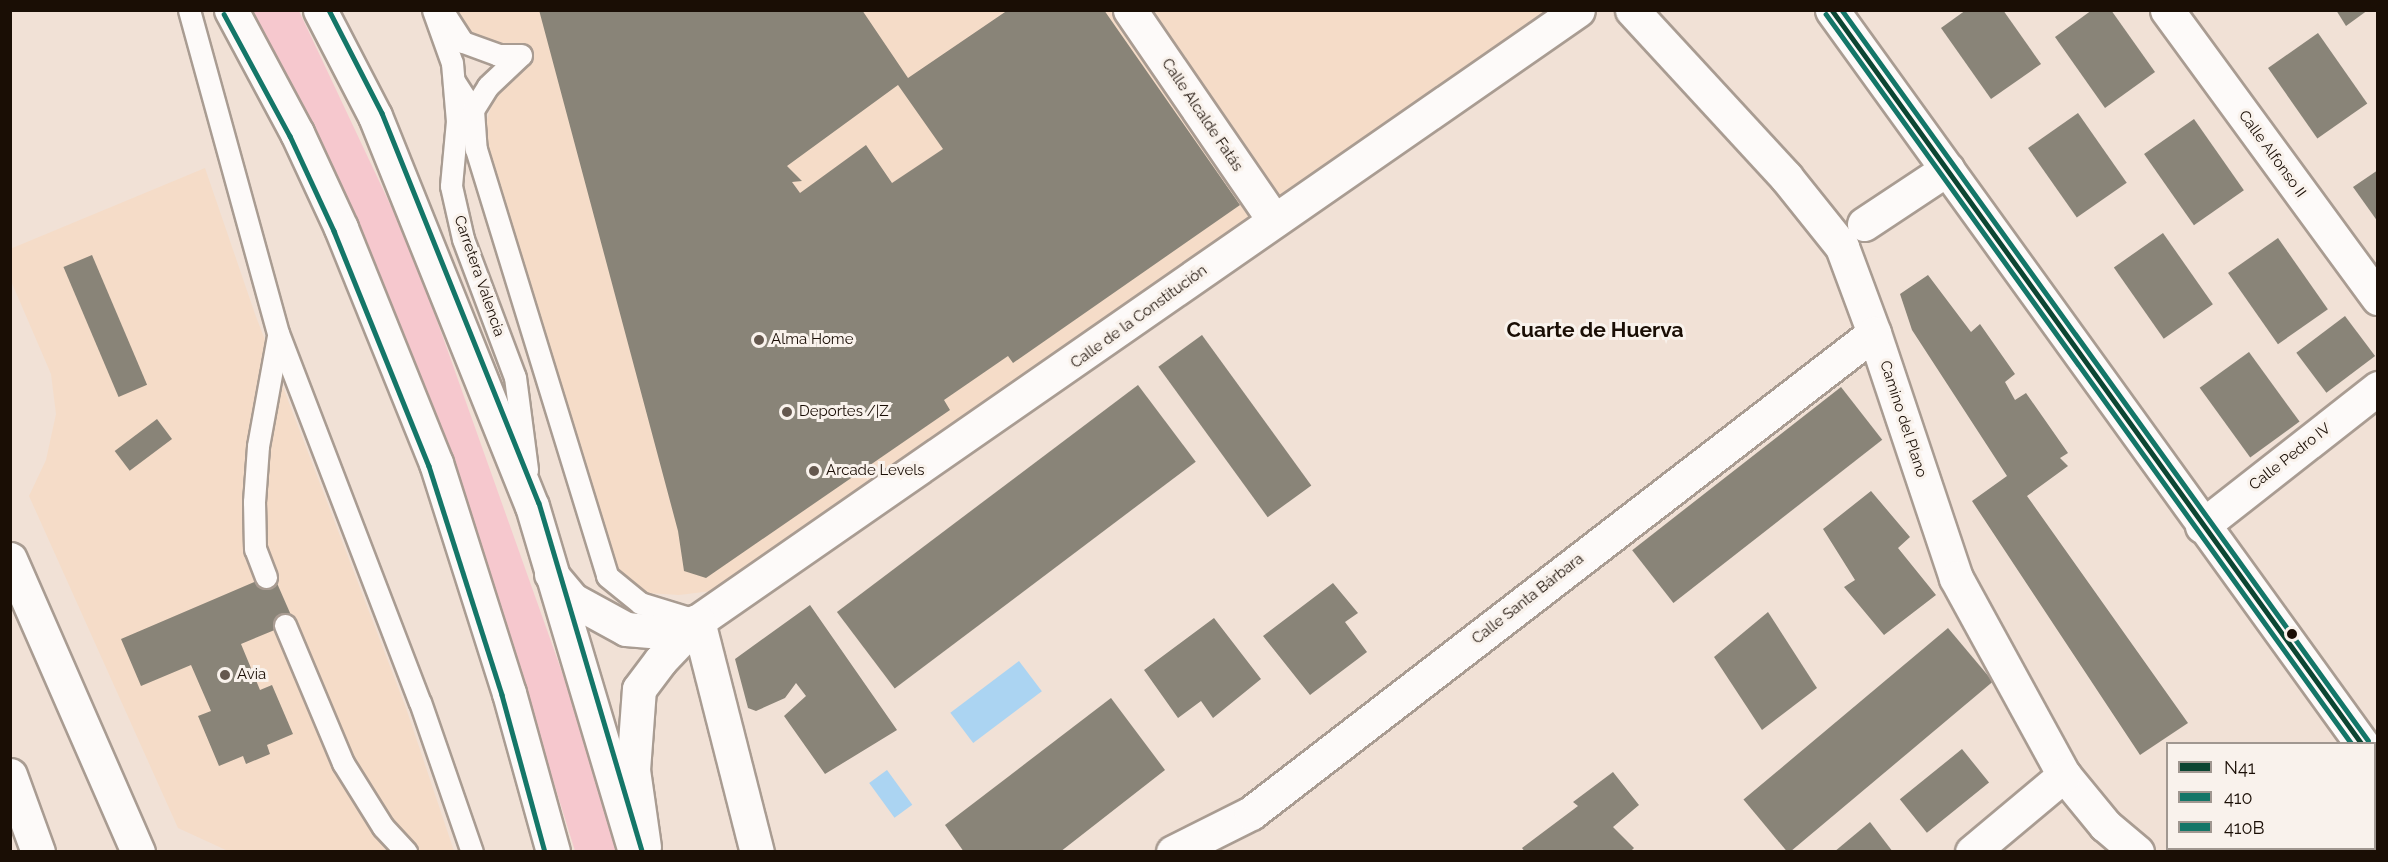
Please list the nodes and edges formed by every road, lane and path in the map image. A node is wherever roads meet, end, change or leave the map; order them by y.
1 (189, 10) edge
2 (231, 10) edge
3 (320, 10) edge
4 (433, 10) edge
5 (442, 10) edge
6 (1130, 10) edge
7 (1578, 10) edge
8 (1632, 10) edge
9 (1832, 10) edge
10 (2167, 10) edge
11 (454, 81) junction
12 (472, 110) junction
13 (1947, 169) junction
14 (1274, 220) junction
15 (1864, 224) dead end
16 (2378, 298) edge
17 (278, 333) junction
18 (1874, 333) junction
19 (2378, 388) edge
20 (532, 506) junction
21 (2202, 526) junction
22 (10, 559) edge
23 (551, 574) junction
24 (266, 577) dead end
25 (698, 621) junction
26 (285, 625) dead end
27 (2361, 742) edge
28 (10, 775) edge
29 (2064, 775) junction
30 (38, 852) edge
31 (138, 852) edge
32 (406, 852) edge
33 (472, 852) edge
34 (553, 852) edge
35 (635, 852) edge
36 (645, 852) edge
37 (757, 852) edge
38 (1173, 852) edge
39 (1972, 852) edge
40 (2137, 852) edge

1 - 17 lane
2 - 34 main road
3 - 20 main road
4 - 11 lane, Carretera Valencia
5 - 12 lane
6 - 14 main road, Calle Alcalde Fatás
7 - 14 main road, Calle de la Constitución
8 - 18 main road, Camino del Plano
9 - 13 main road
10 - 16 main road, Calle Alfonso II
11 - 12 lane
11 - 20 lane, Carretera Valencia
12 - 25 lane
13 - 15 main road
13 - 21 main road
14 - 25 main road, Calle de la Constitución
17 - 24 lane
17 - 33 lane
18 - 29 main road, Camino del Plano
18 - 38 main road, Calle Santa Bárbara
19 - 21 main road, Calle Pedro IV
20 - 23 main road
21 - 27 main road
22 - 31 main road
23 - 25 main road, Calle de la Constitución
23 - 35 main road
25 - 36 main road, Calle de la Constitución
25 - 37 main road
26 - 32 lane
28 - 30 main road
29 - 39 main road
29 - 40 main road, Camino del Plano

